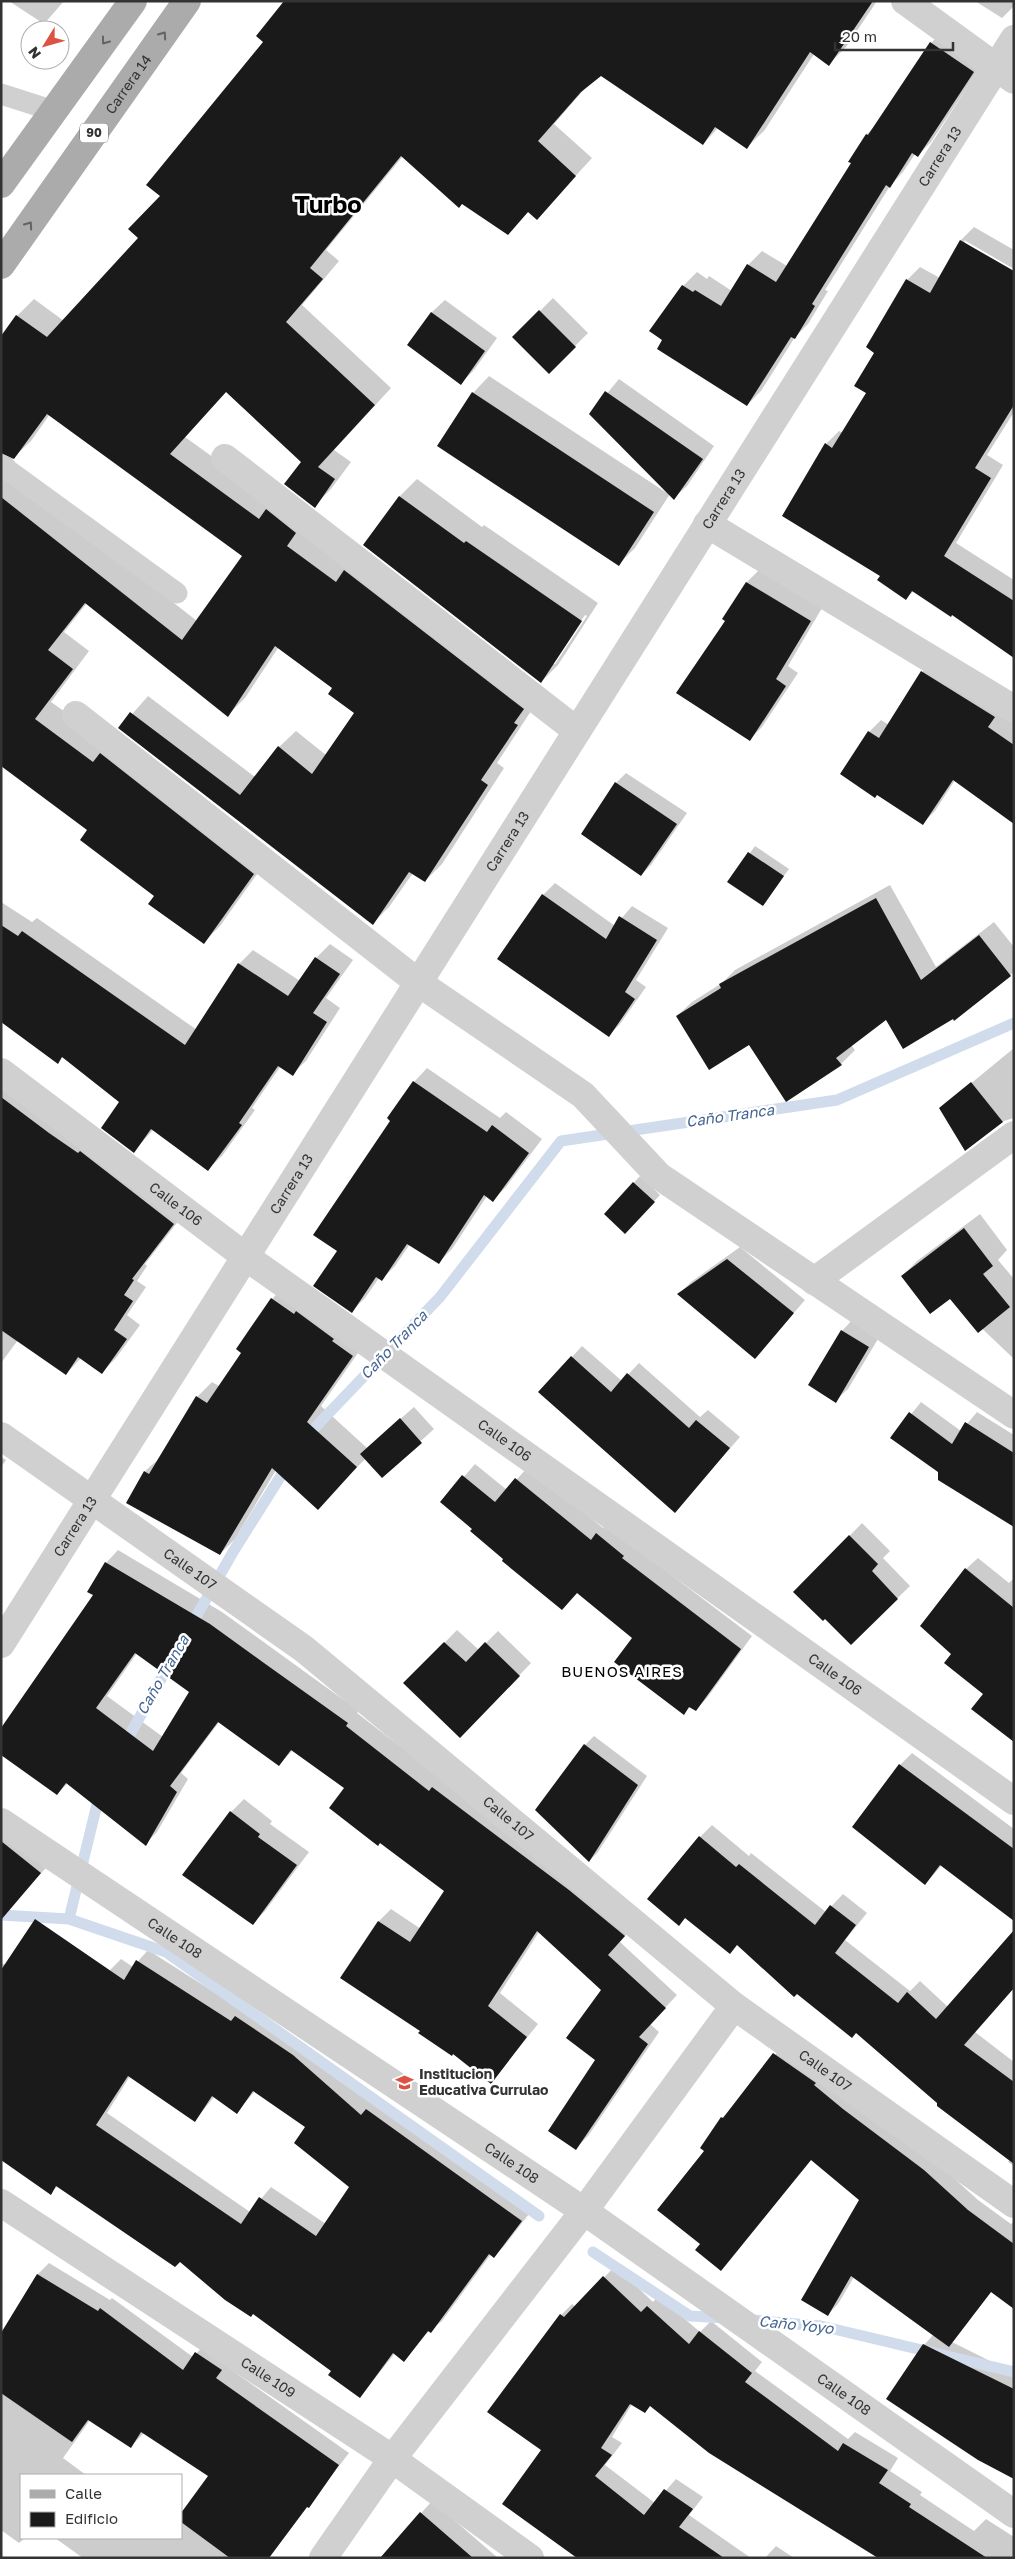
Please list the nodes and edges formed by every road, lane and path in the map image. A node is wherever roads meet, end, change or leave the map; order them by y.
1 (133, 1) edge
2 (188, 1) edge
3 (905, 1) edge
4 (1014, 39) edge
5 (1005, 74) edge
6 (1, 94) edge
7 (54, 111) junction
8 (1, 184) edge
9 (1, 265) edge
10 (225, 458) dead end
11 (1, 465) edge
12 (707, 524) junction
13 (177, 593) dead end
14 (1014, 708) edge
15 (76, 715) dead end
16 (577, 731) junction
17 (418, 983) junction
18 (1, 1072) edge
19 (1014, 1135) edge
20 (246, 1257) junction
21 (814, 1281) junction
22 (1014, 1415) edge
23 (1, 1436) edge
24 (92, 1500) junction
25 (1, 1644) edge
26 (1014, 1801) edge
27 (1, 1822) edge
28 (734, 2006) junction
29 (1, 2203) edge
30 (1014, 2204) edge
31 (584, 2211) junction
32 (392, 2459) junction
33 (1014, 2514) edge
34 (323, 2558) edge
35 (530, 2558) edge

1 -> 7 main road
9 -> 2 main road, Carrera 14 / 90
3 - 5 street
4 - 5 street, Carrera 13
5 - 12 street, Carrera 13
6 - 7 lane
7 - 8 main road
10 - 16 street
11 - 13 lane
12 - 14 street
12 - 16 street, Carrera 13
15 - 17 street
16 - 17 street, Carrera 13
17 - 20 street, Carrera 13
17 - 21 street
18 - 20 street, Calle 106
19 - 21 street
20 - 24 street, Carrera 13
20 - 26 street, Calle 106
21 - 22 street
23 - 24 street, Calle 107
24 - 25 street, Carrera 13
24 - 28 street, Calle 107
27 - 31 street, Calle 108
28 - 30 street, Calle 107
28 - 31 street
29 - 32 street, Calle 109
31 - 32 street
31 - 33 street, Calle 108
32 - 34 street
32 - 35 street, Calle 109

